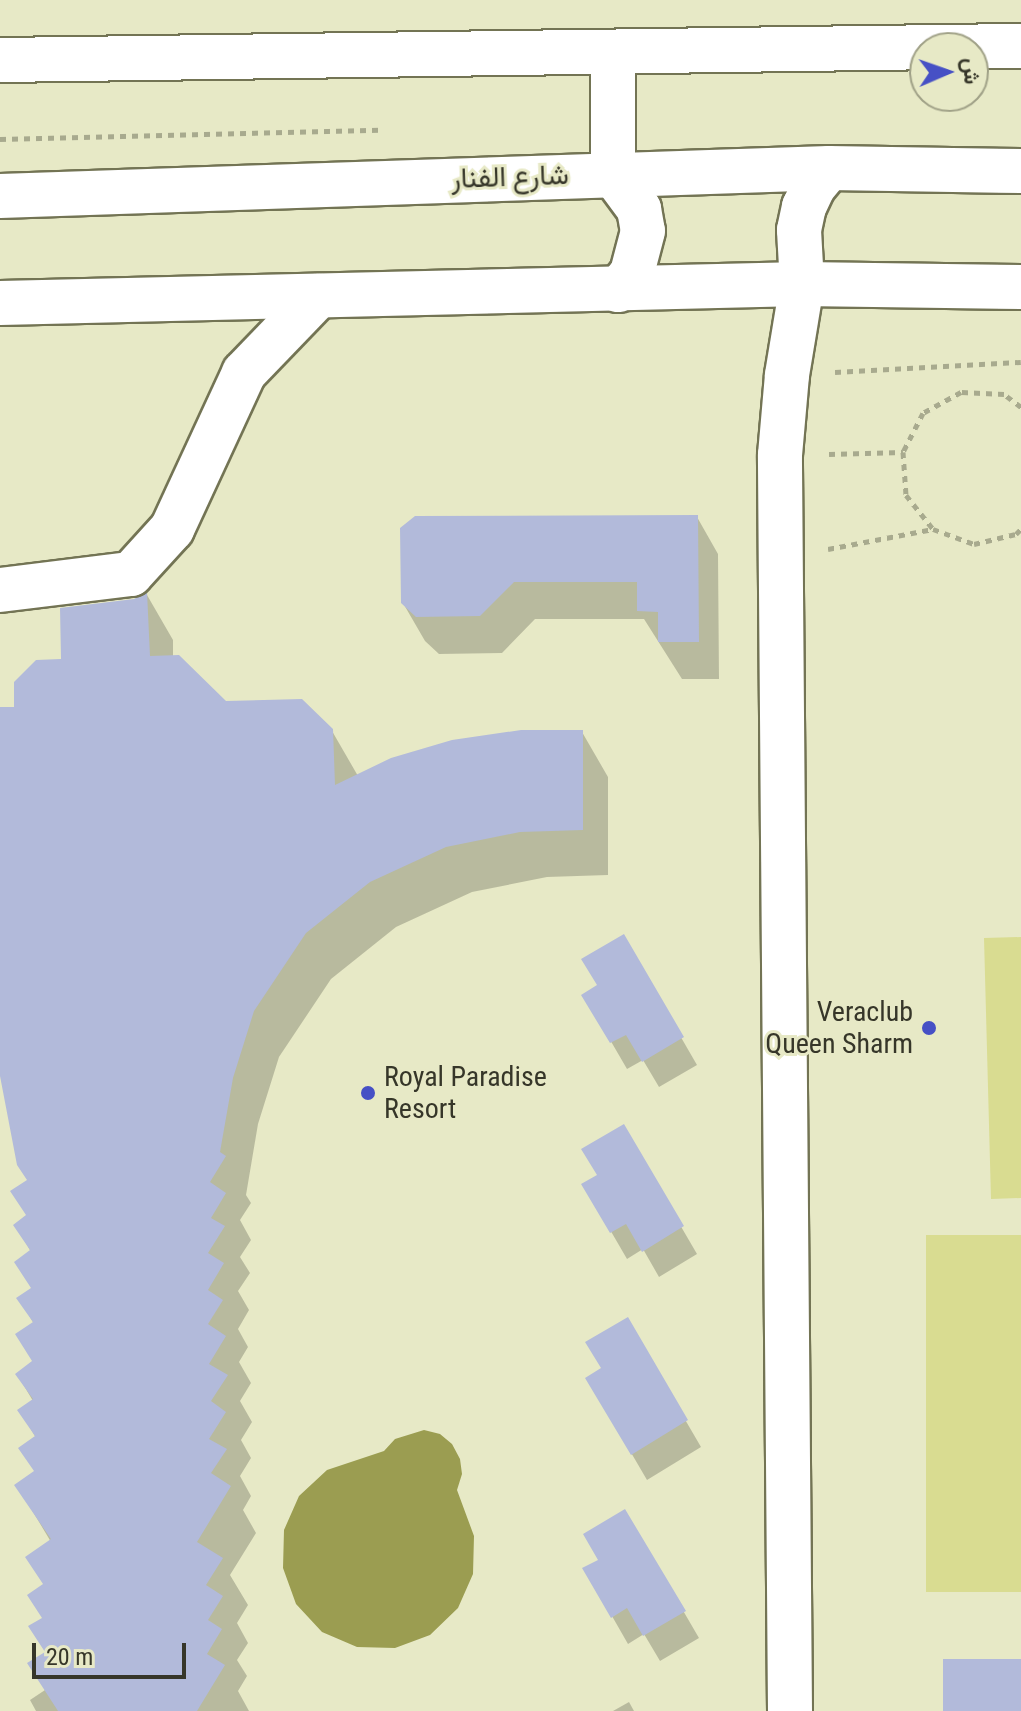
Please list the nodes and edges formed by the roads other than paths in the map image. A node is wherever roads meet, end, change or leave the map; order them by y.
1 (1021, 46) edge
2 (613, 52) junction
3 (0, 60) edge
4 (829, 168) junction
5 (1021, 171) edge
6 (613, 174) junction
7 (0, 196) edge
8 (802, 284) junction
9 (1021, 287) edge
10 (618, 290) junction
11 (318, 296) junction
12 (0, 303) edge
13 (0, 590) edge
14 (790, 1711) edge

1 - 2 main road
2 - 3 main road
2 - 6 main road
4 - 5 main road, شارع الفنار
4 - 6 main road, شارع الفنار
4 - 8 main road
6 - 7 main road, شارع الفنار
6 - 10 main road
8 - 9 main road
8 - 10 main road
8 - 14 main road
10 - 11 main road
11 - 12 main road
11 - 13 main road

